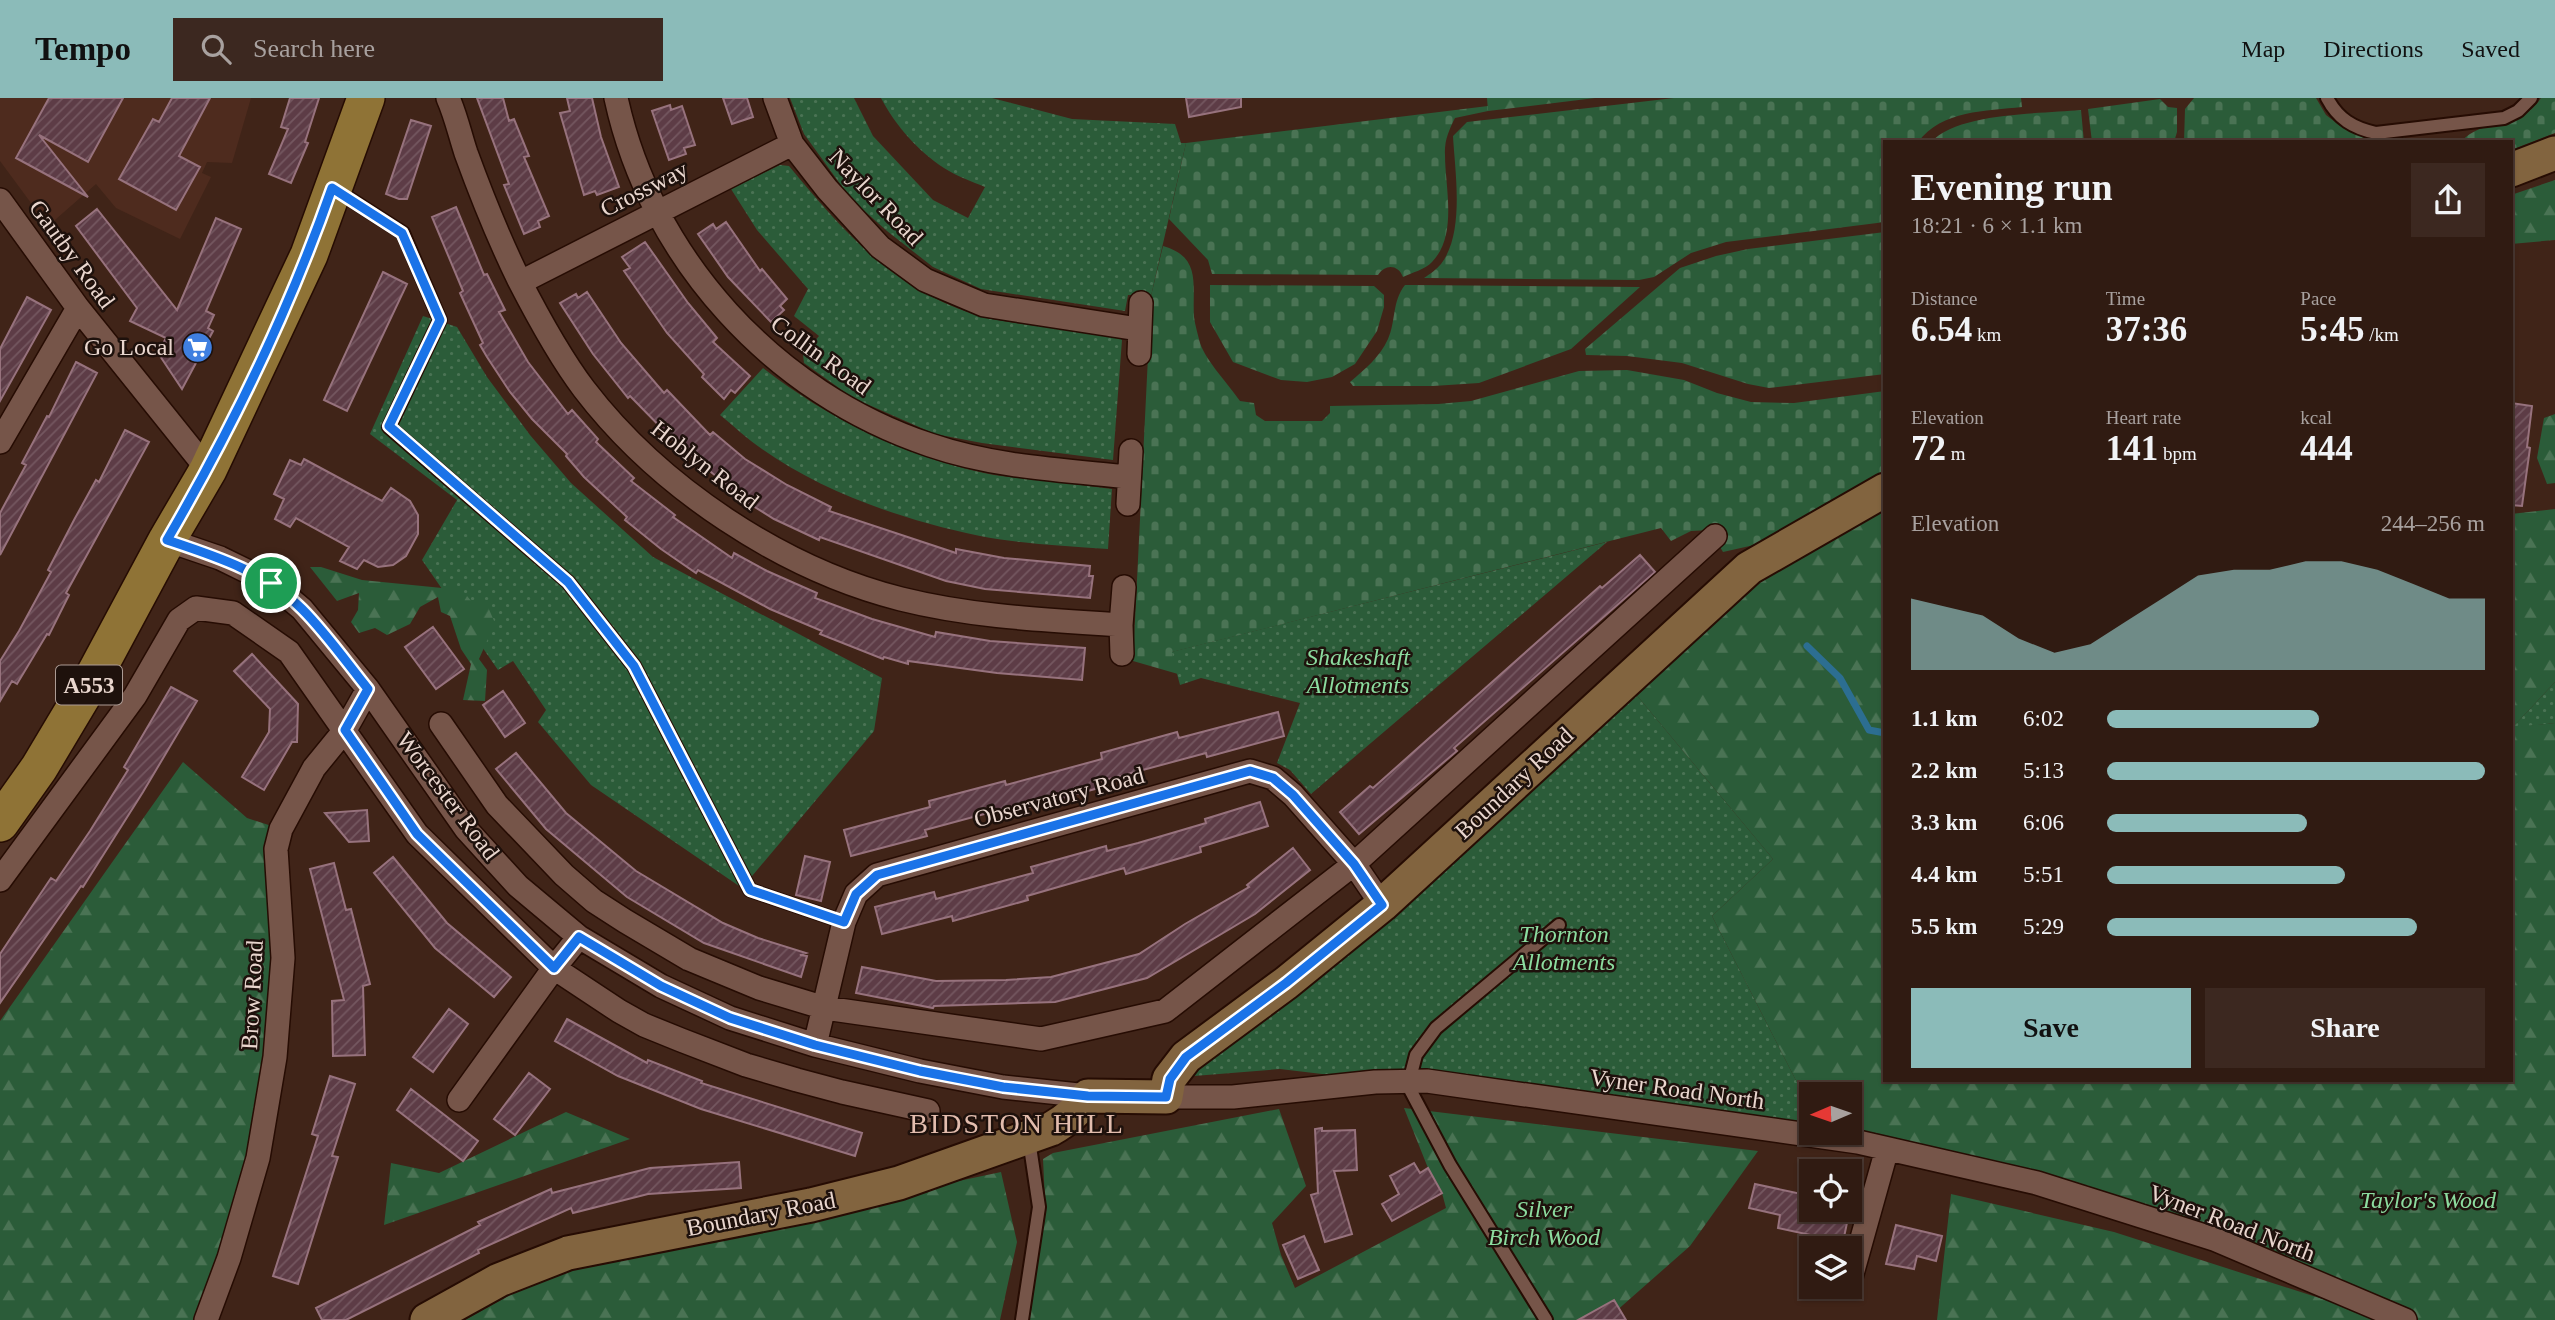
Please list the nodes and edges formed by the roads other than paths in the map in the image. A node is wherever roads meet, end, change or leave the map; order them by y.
1 (366, 98) edge
2 (448, 98) edge
3 (616, 98) edge
4 (775, 98) edge
5 (2328, 98) edge
6 (2531, 98) edge
7 (2436, 127) junction
8 (2438, 140) edge
9 (792, 144) junction
10 (2555, 153) edge
11 (2513, 169) edge
12 (332, 188) junction
13 (0, 200) edge
14 (656, 213) junction
15 (520, 282) junction
16 (1140, 303) dead end
17 (78, 308) junction
18 (1138, 329) junction
19 (1139, 354) dead end
20 (0, 442) edge
21 (1131, 451) dead end
22 (208, 470) junction
23 (1129, 477) junction
24 (1883, 491) edge
25 (1128, 504) dead end
26 (1715, 536) dead end
27 (167, 540) junction
28 (1124, 587) dead end
29 (1121, 625) junction
30 (1122, 654) dead end
31 (368, 689) junction
32 (441, 724) dead end
33 (345, 730) junction
34 (0, 823) edge
35 (1354, 864) junction
36 (0, 880) edge
37 (1382, 905) junction
38 (844, 922) junction
39 (1559, 925) dead end
40 (579, 937) junction
41 (554, 968) junction
42 (825, 1007) junction
43 (1059, 1035) joint
44 (815, 1045) junction
45 (1408, 1082) junction
46 (1088, 1096) junction
47 (1166, 1097) junction
48 (459, 1100) dead end
49 (928, 1111) dead end
50 (1029, 1137) junction
51 (1886, 1149) junction
52 (1862, 1236) edge
53 (206, 1320) edge
54 (427, 1320) edge
55 (1022, 1320) edge
56 (1546, 1320) edge
57 (2404, 1320) edge

1 - 12 main road, A553
2 - 15 street, Hoblyn Road
3 - 14 street, Collin Road
4 - 9 street, Naylor Road
5 - 7 lane
6 - 7 lane
7 - 8 lane
9 - 14 street, Crossway
9 - 18 street, Naylor Road
10 - 11 main road
12 - 22 main road, A553
12 - 38 lane
13 - 17 street, Gautby Road
14 - 15 street, Crossway
14 - 23 street, Collin Road
15 - 29 street, Hoblyn Road
16 - 18 street
17 - 20 street
17 - 22 street, Gautby Road
18 - 19 street
21 - 23 street
22 - 27 main road, A553
23 - 25 street
24 - 37 main road, Boundary Road
26 - 35 street, Boundary Road
27 - 31 street, Worcester Road
27 - 34 main road, A553
28 - 29 street
29 - 30 street
31 - 33 street, Brow Road
31 - 40 street, Worcester Road
32 - 42 street, Worcester Road
33 - 36 street, Worcester Road
33 - 41 street, Worcester Road
33 - 53 street, Brow Road
35 - 37 street, Observatory Road
35 - 38 street, Observatory Road
35 - 43 street, Boundary Road
37 - 47 main road, Boundary Road
38 - 42 street, Observatory Road
39 - 45 lane
40 - 41 street
40 - 44 street, Worcester Road
41 - 48 street
41 - 49 street, Worcester Road
42 - 43 street, Worcester Road
42 - 44 street, Observatory Road
44 - 46 street, Worcester Road
45 - 47 street, Vyner Road North
45 - 51 street, Vyner Road North
45 - 56 lane
46 - 47 main road, Worcester Road
46 - 50 main road, Boundary Road
50 - 54 main road, Boundary Road
50 - 55 lane
51 - 52 street
51 - 57 street, Vyner Road North

